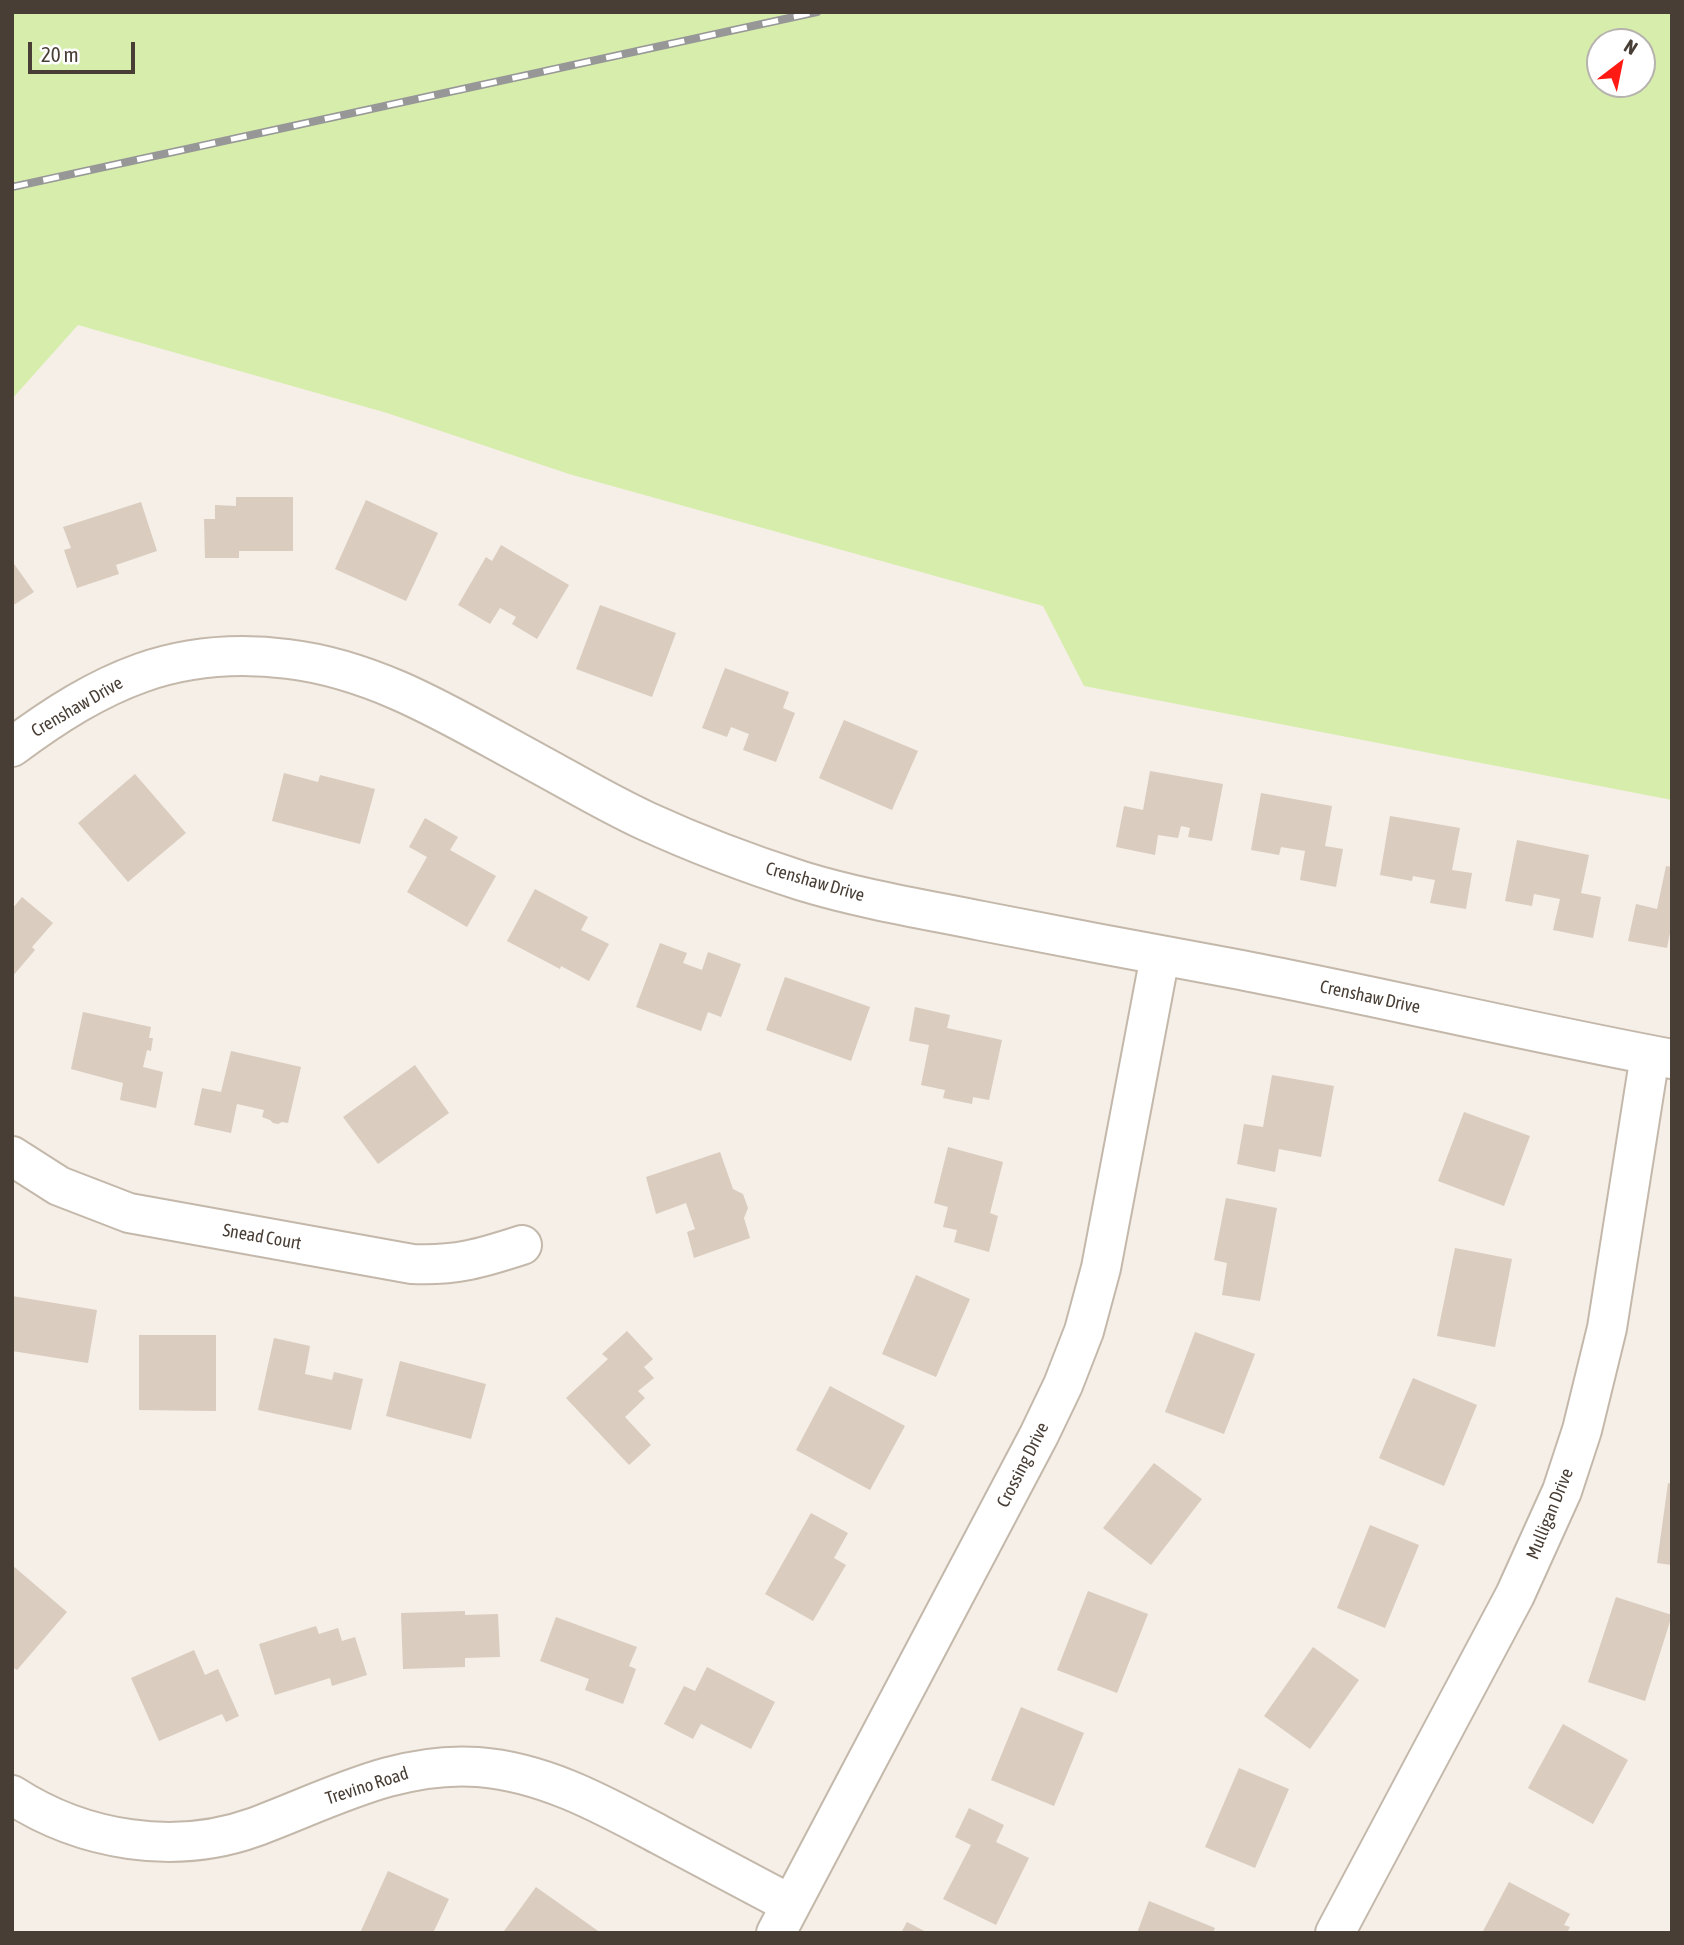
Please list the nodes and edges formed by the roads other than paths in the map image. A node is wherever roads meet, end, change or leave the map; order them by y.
1 (12, 747) edge
2 (1160, 956) junction
3 (1661, 1057) edge
4 (12, 1156) edge
5 (522, 1245) dead end
6 (12, 1795) edge
7 (783, 1918) edge
8 (1335, 1933) edge

1 - 2 street, Crenshaw Drive
2 - 3 street, Crenshaw Drive
2 - 7 street, Crossing Drive
3 - 8 street, Mulligan Drive
4 - 5 street, Snead Court
6 - 7 street, Trevino Road

